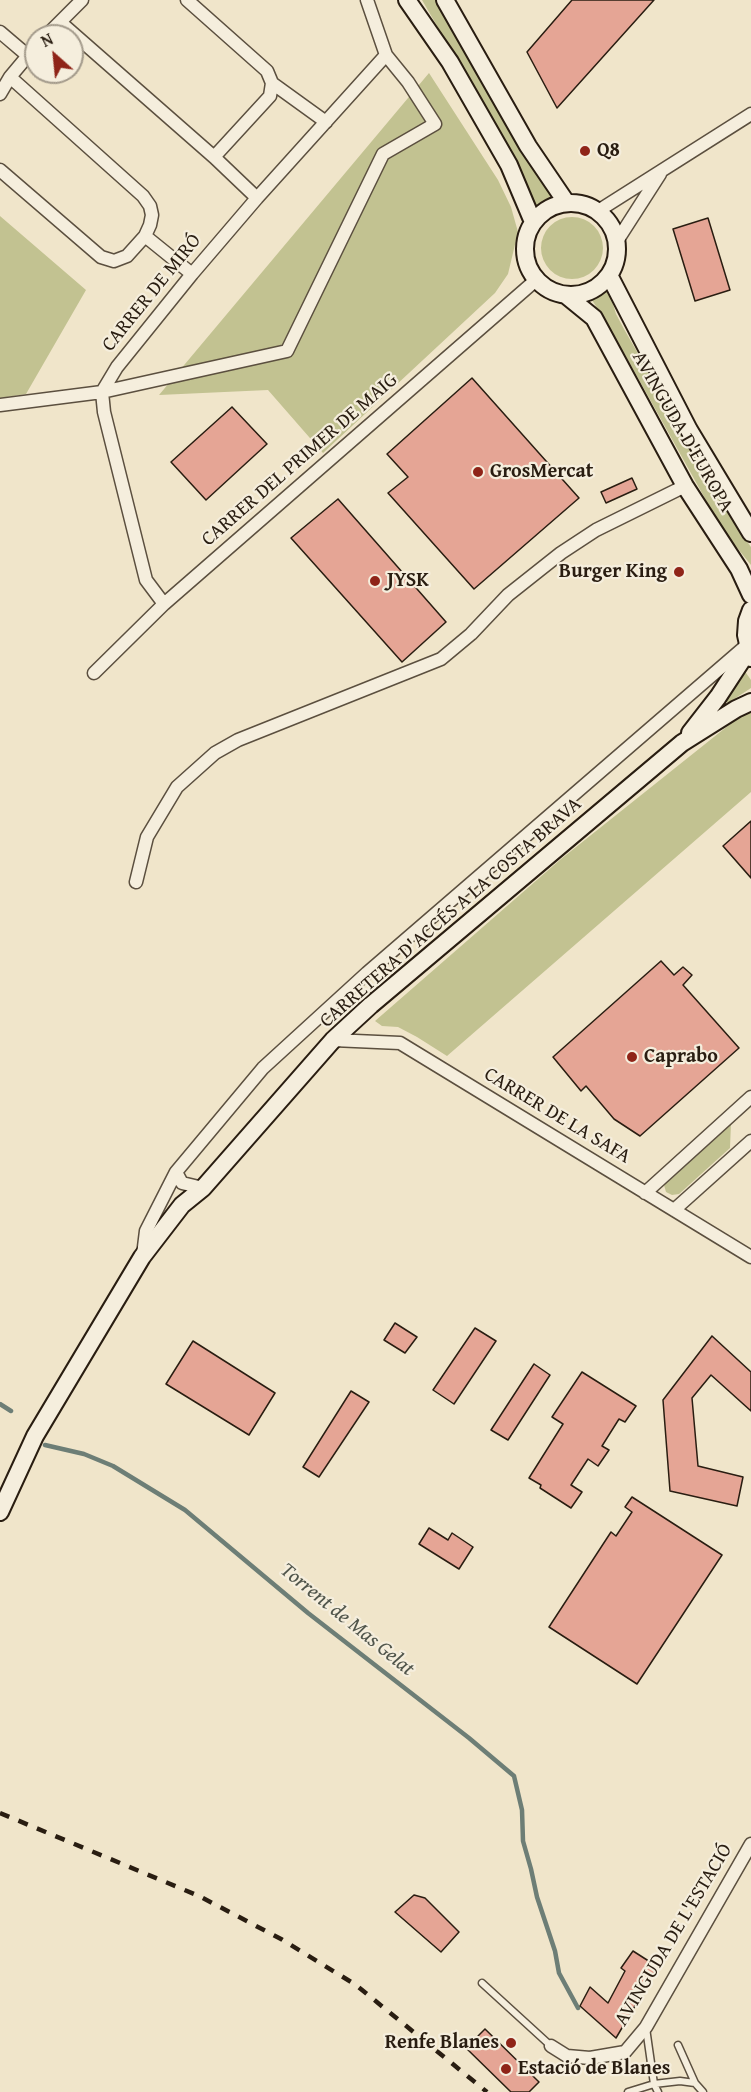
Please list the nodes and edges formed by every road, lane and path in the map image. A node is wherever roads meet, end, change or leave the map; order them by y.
1 (82, 0) edge
2 (187, 0) edge
3 (367, 0) edge
4 (407, 0) edge
5 (445, 0) edge
6 (60, 22) joint
7 (0, 32) edge
8 (24, 46) edge
9 (386, 55) junction
10 (24, 60) edge
11 (10, 77) junction
12 (272, 83) junction
13 (0, 94) edge
14 (751, 114) edge
15 (326, 122) junction
16 (214, 157) junction
17 (664, 168) junction
18 (0, 170) edge
19 (257, 198) junction
20 (566, 202) junction
21 (598, 211) junction
22 (533, 222) junction
23 (145, 236) junction
24 (617, 241) junction
25 (192, 274) junction
26 (609, 275) junction
27 (536, 280) junction
28 (567, 296) junction
29 (102, 392) junction
30 (0, 405) edge
31 (685, 486) junction
32 (751, 533) edge
33 (751, 595) edge
34 (164, 604) junction
35 (751, 610) edge
36 (749, 651) edge
37 (94, 673) dead end
38 (751, 702) edge
39 (682, 743) junction
40 (136, 882) dead end
41 (333, 1040) junction
42 (751, 1097) edge
43 (751, 1141) edge
44 (176, 1172) junction
45 (203, 1188) junction
46 (645, 1192) junction
47 (674, 1210) junction
48 (142, 1257) junction
49 (751, 1257) edge
50 (0, 1512) edge
51 (751, 1844) edge
52 (482, 1983) dead end
53 (646, 2027) junction
54 (678, 2045) dead end
55 (551, 2046) joint
56 (695, 2083) junction
57 (654, 2084) junction
58 (628, 2092) edge
59 (658, 2092) edge
60 (703, 2092) edge

1 - 6 street
2 - 12 street
3 - 9 street
4 - 22 street
5 - 20 street
6 - 16 street
7 - 8 street
9 - 15 street, CARRER DE MIRÓ
9 - 29 street
10 - 11 street
11 - 13 street
11 - 23 street
12 - 15 street
12 - 16 street
14 - 17 street
15 - 19 street, CARRER DE MIRÓ
16 - 19 street
17 - 21 street
17 - 24 street
18 - 23 street
19 - 25 street, CARRER DE MIRÓ
20 - 21 street
20 - 22 street
21 - 24 street
22 - 27 street
23 - 25 street
24 - 26 street
25 - 29 street, CARRER DE MIRÓ
26 - 28 street
26 - 32 street, AVINGUDA D'EUROPA
27 - 28 street
27 - 34 street, CARRER DEL PRIMER DE MAIG
28 - 31 street, AVINGUDA D'EUROPA
29 - 30 street
29 - 34 street
31 - 33 street, AVINGUDA D'EUROPA
31 - 40 street
34 - 37 street, CARRER DEL PRIMER DE MAIG
35 - 36 street
36 - 39 street, CARRETERA D'ACCÉS A LA COSTA BRAVA
36 - 44 street
38 - 39 street, CARRETERA D'ACCÉS A LA COSTA BRAVA
39 - 41 street, CARRETERA D'ACCÉS A LA COSTA BRAVA
41 - 45 street, CARRETERA D'ACCÉS A LA COSTA BRAVA
41 - 46 street, CARRER DE LA SAFA
42 - 46 street
43 - 47 street
44 - 45 street
44 - 48 street
45 - 48 street, CARRETERA D'ACCÉS A LA COSTA BRAVA
46 - 47 street, CARRER DE LA SAFA
47 - 49 street, CARRER DE LA SAFA
48 - 50 street, CARRETERA D'ACCÉS A LA COSTA BRAVA
51 - 53 street, AVINGUDA DE L'ESTACIÓ
52 - 55 lane, AVINGUDA DE L'ESTACIÓ
53 - 55 street, AVINGUDA DE L'ESTACIÓ
53 - 57 lane
54 - 56 lane
56 - 57 lane
56 - 60 lane
57 - 58 lane
57 - 59 lane

